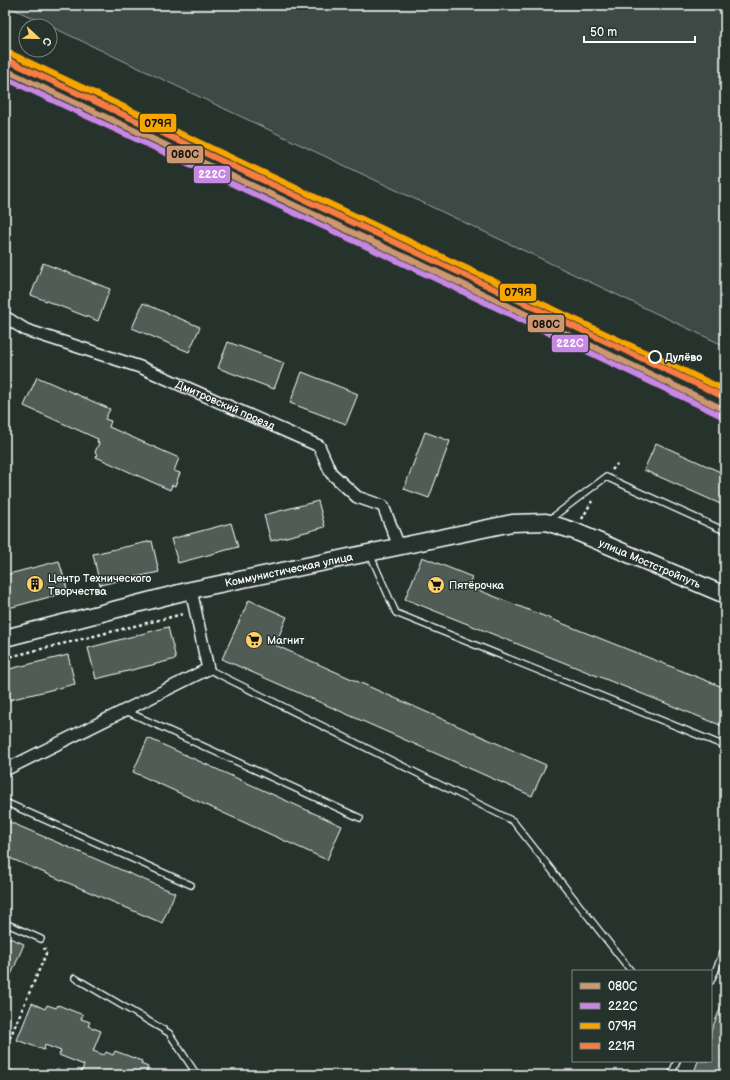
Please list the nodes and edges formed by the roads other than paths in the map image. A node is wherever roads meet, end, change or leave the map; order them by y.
1 (5, 317) edge
2 (546, 522) junction
3 (574, 531) joint
4 (725, 531) edge
5 (399, 546) junction
6 (369, 553) junction
7 (190, 590) junction
8 (725, 596) edge
9 (5, 638) edge
10 (208, 669) junction
11 (125, 710) junction
12 (725, 746) edge
13 (5, 770) edge
14 (5, 802) edge
15 (360, 818) dead end
16 (191, 885) dead end
17 (5, 923) edge
18 (41, 939) road end
19 (725, 948) edge
20 (630, 970) edge
21 (75, 978) dead end
22 (712, 979) edge
23 (677, 1062) edge
24 (5, 1072) edge
25 (12, 1075) edge
26 (197, 1075) edge
27 (671, 1075) edge

1 - 5 street, Дмитровский проезд
2 - 3 street, Коммунистическая улица
2 - 4 lane
2 - 5 street, Коммунистическая улица
3 - 8 street, улица Мостстройпуть
5 - 6 street, Коммунистическая улица
6 - 7 street, Коммунистическая улица
6 - 12 lane
7 - 9 street, Коммунистическая улица
7 - 10 street
10 - 11 street
10 - 20 lane
11 - 13 street
11 - 15 lane
14 - 16 lane
17 - 18 lane
19 - 22 lane
21 - 26 lane
23 - 27 lane
24 - 25 lane

